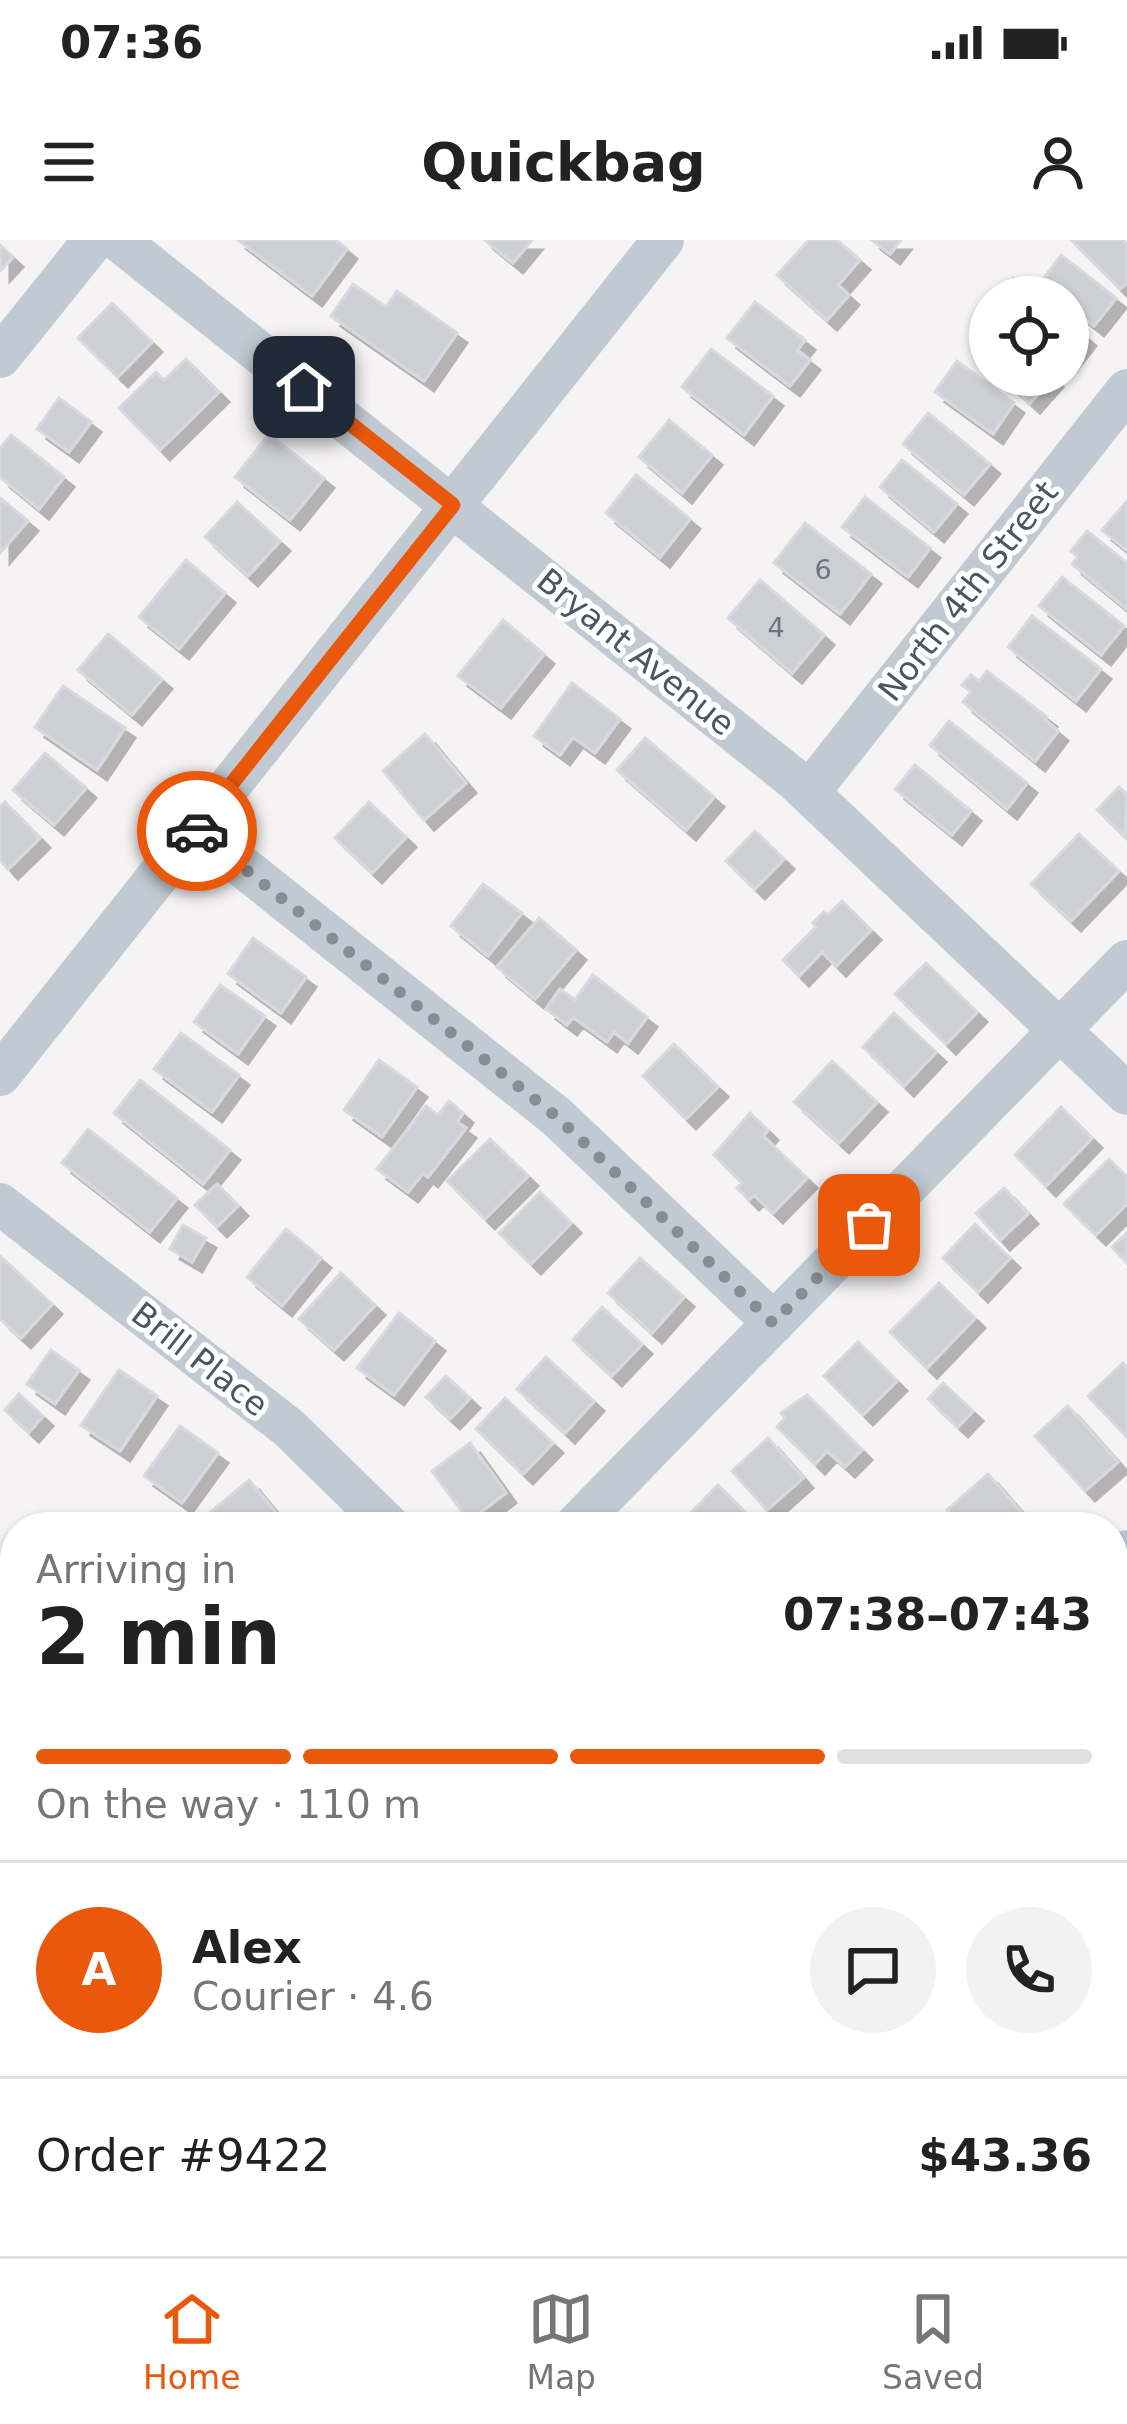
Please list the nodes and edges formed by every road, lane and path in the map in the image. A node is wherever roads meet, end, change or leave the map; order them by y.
1 (94, 240) edge
2 (118, 240) edge
3 (663, 240) edge
4 (0, 357) edge
5 (1127, 390) edge
6 (453, 505) junction
7 (809, 792) junction
8 (195, 830) junction
9 (1127, 961) edge
10 (1060, 1029) junction
11 (0, 1075) edge
12 (1127, 1094) edge
13 (0, 1204) edge
14 (773, 1323) junction
15 (375, 1512) edge
16 (589, 1512) edge

1 - 4 street
2 - 6 street, Bryant Avenue
3 - 6 street
5 - 7 street, North 4th Street
6 - 7 street, Bryant Avenue
6 - 8 street
7 - 10 street, Bryant Avenue
8 - 11 street
8 - 14 street
9 - 10 street
10 - 12 street, Bryant Avenue
10 - 14 street
13 - 15 street, Brill Place
14 - 16 street

